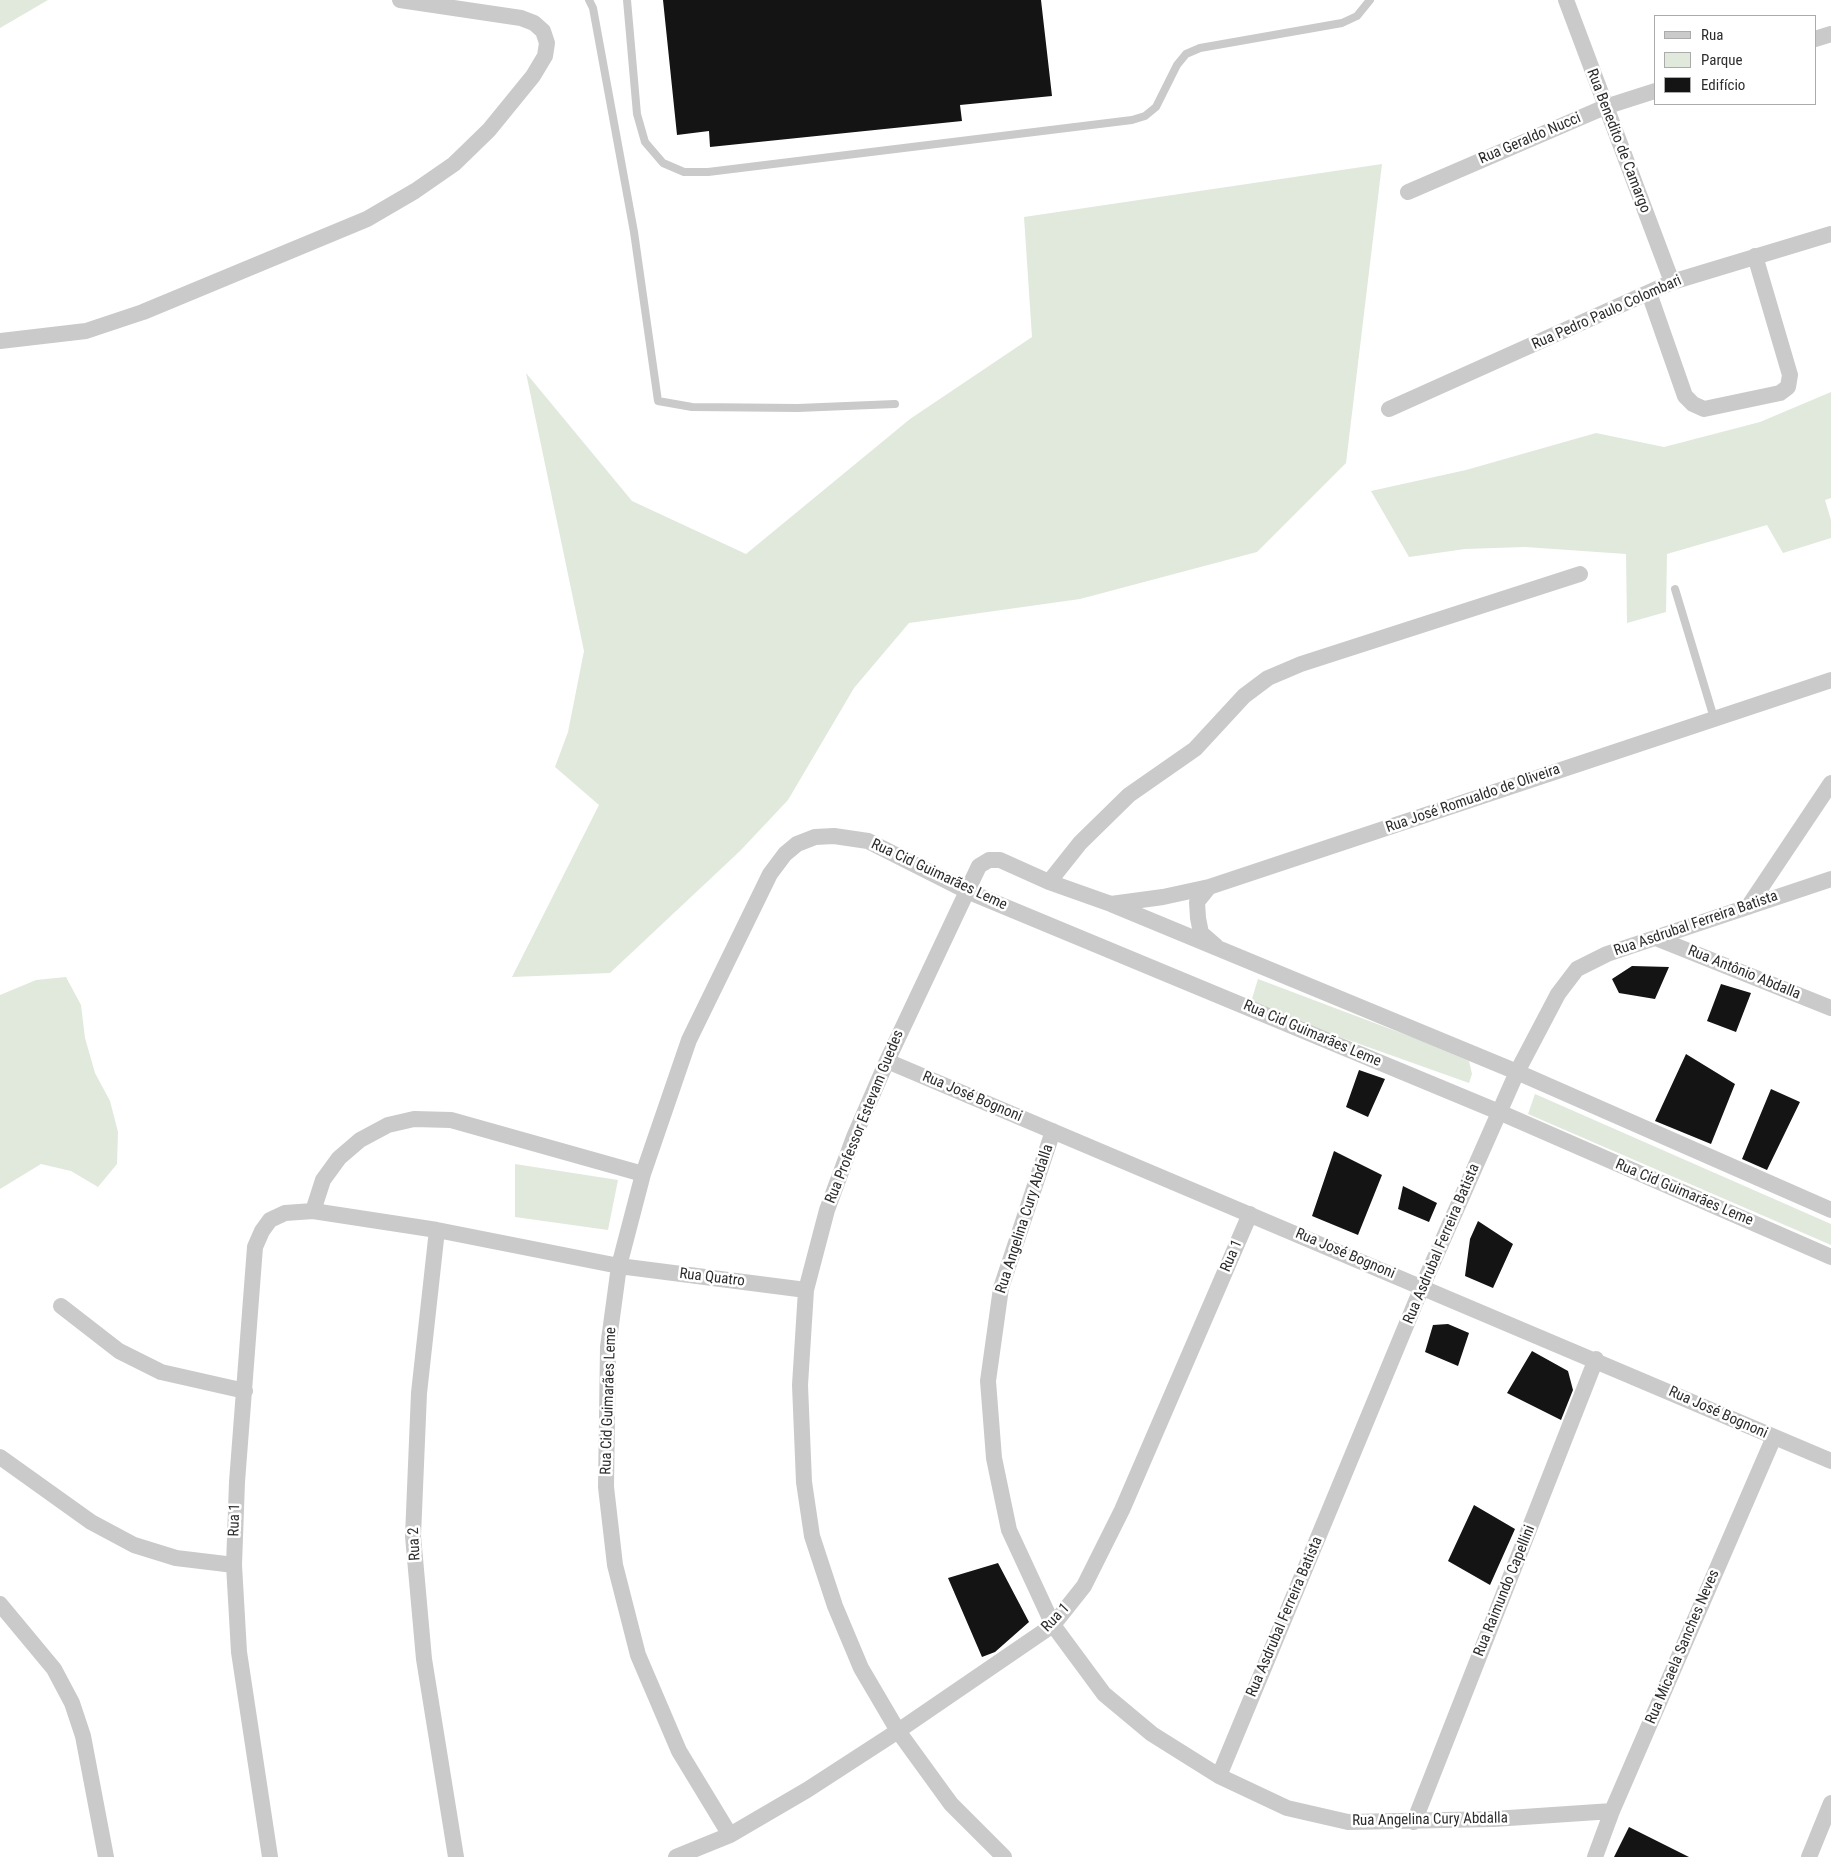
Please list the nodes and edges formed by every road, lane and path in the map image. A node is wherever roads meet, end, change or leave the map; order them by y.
1 (400, 0) edge
2 (589, 0) edge
3 (627, 0) edge
4 (1370, 0) edge
5 (1566, 0) edge
6 (1831, 34) edge
7 (1816, 39) edge
8 (1654, 91) edge
9 (1605, 107) junction
10 (1408, 192) dead end
11 (1831, 234) edge
12 (1755, 256) junction
13 (1672, 282) junction
14 (1649, 293) junction
15 (0, 341) edge
16 (895, 404) dead end
17 (1389, 409) dead end
18 (1580, 574) dead end
19 (1675, 589) dead end
20 (1827, 685) edge
21 (1714, 718) junction
22 (1831, 783) edge
23 (1831, 879) edge
24 (1049, 882) junction
25 (1209, 887) junction
26 (967, 891) junction
27 (1111, 904) junction
28 (1748, 906) junction
29 (1656, 938) junction
30 (1222, 952) junction
31 (1831, 1008) edge
32 (887, 1061) junction
33 (1517, 1072) junction
34 (1499, 1112) junction
35 (1053, 1131) junction
36 (643, 1174) junction
37 (1831, 1210) edge
38 (308, 1211) junction
39 (1250, 1214) junction
40 (437, 1230) junction
41 (1831, 1257) edge
42 (619, 1266) junction
43 (1422, 1287) junction
44 (806, 1290) junction
45 (61, 1306) dead end
46 (1596, 1360) junction
47 (246, 1391) junction
48 (1774, 1437) junction
49 (0, 1457) edge
50 (1831, 1461) edge
51 (234, 1565) junction
52 (0, 1604) edge
53 (1053, 1625) junction
54 (898, 1732) junction
55 (1219, 1776) junction
56 (1831, 1803) edge
57 (1612, 1811) junction
58 (1414, 1822) junction
59 (730, 1835) junction
60 (106, 1857) edge
61 (270, 1857) edge
62 (456, 1857) edge
63 (676, 1857) edge
64 (1004, 1857) edge
65 (1596, 1857) edge
66 (1809, 1857) edge

1 - 15 street
2 - 16 lane
3 - 4 lane
5 - 9 street, Rua Benedito de Camargo
6 - 7 street
8 - 9 street, Rua Geraldo Nucci
9 - 10 street, Rua Geraldo Nucci
9 - 13 street, Rua Benedito de Camargo
11 - 12 street, Rua Pedro Paulo Colombari
12 - 13 street, Rua Pedro Paulo Colombari
12 - 14 street
13 - 14 street, Rua Pedro Paulo Colombari
14 - 17 street, Rua Pedro Paulo Colombari
18 - 24 street
19 - 21 lane
20 - 21 street, Rua José Romualdo de Oliveira
21 - 25 street, Rua José Romualdo de Oliveira
22 - 28 street
23 - 28 street, Rua Asdrubal Ferreira Batista
24 - 26 street, Rua Professor Estevam Guedes
24 - 27 street
25 - 27 street, Rua José Romualdo de Oliveira
25 - 30 street
26 - 32 street, Rua Professor Estevam Guedes
26 - 34 street, Rua Cid Guimarães Leme
26 - 36 street, Rua Cid Guimarães Leme
27 - 30 street
28 - 29 street, Rua Asdrubal Ferreira Batista
29 - 31 street, Rua Antônio Abdalla
29 - 33 street, Rua Asdrubal Ferreira Batista
30 - 33 street
32 - 35 street, Rua José Bognoni
32 - 44 street, Rua Professor Estevam Guedes
33 - 34 street, Rua Asdrubal Ferreira Batista
33 - 37 street
34 - 41 street, Rua Cid Guimarães Leme
34 - 43 street, Rua Asdrubal Ferreira Batista
35 - 39 street, Rua José Bognoni
35 - 53 street, Rua Angelina Cury Abdalla
36 - 38 street
36 - 42 street, Rua Cid Guimarães Leme
38 - 40 street, Rua 1
38 - 47 street, Rua 1
39 - 43 street, Rua José Bognoni
39 - 53 street, Rua 1
40 - 42 street, Rua Quatro
40 - 62 street, Rua 2
42 - 44 street, Rua Quatro
42 - 59 street, Rua Cid Guimarães Leme
43 - 46 street, Rua José Bognoni
43 - 55 street, Rua Asdrubal Ferreira Batista
44 - 54 street, Rua Professor Estevam Guedes
45 - 47 street
46 - 48 street, Rua José Bognoni
46 - 58 street, Rua Raimundo Capellini
47 - 51 street, Rua 1
48 - 50 street, Rua José Bognoni
48 - 57 street, Rua Micaela Sanches Neves
49 - 51 street
51 - 61 street, Rua 1
52 - 60 street
53 - 54 street, Rua 1
53 - 55 street, Rua Angelina Cury Abdalla
54 - 59 street, Rua 1
54 - 64 street, Rua Professor Estevam Guedes
55 - 58 street, Rua Angelina Cury Abdalla
56 - 66 street
57 - 58 street, Rua Angelina Cury Abdalla
57 - 65 street, Rua Micaela Sanches Neves
59 - 63 street, Rua 1

